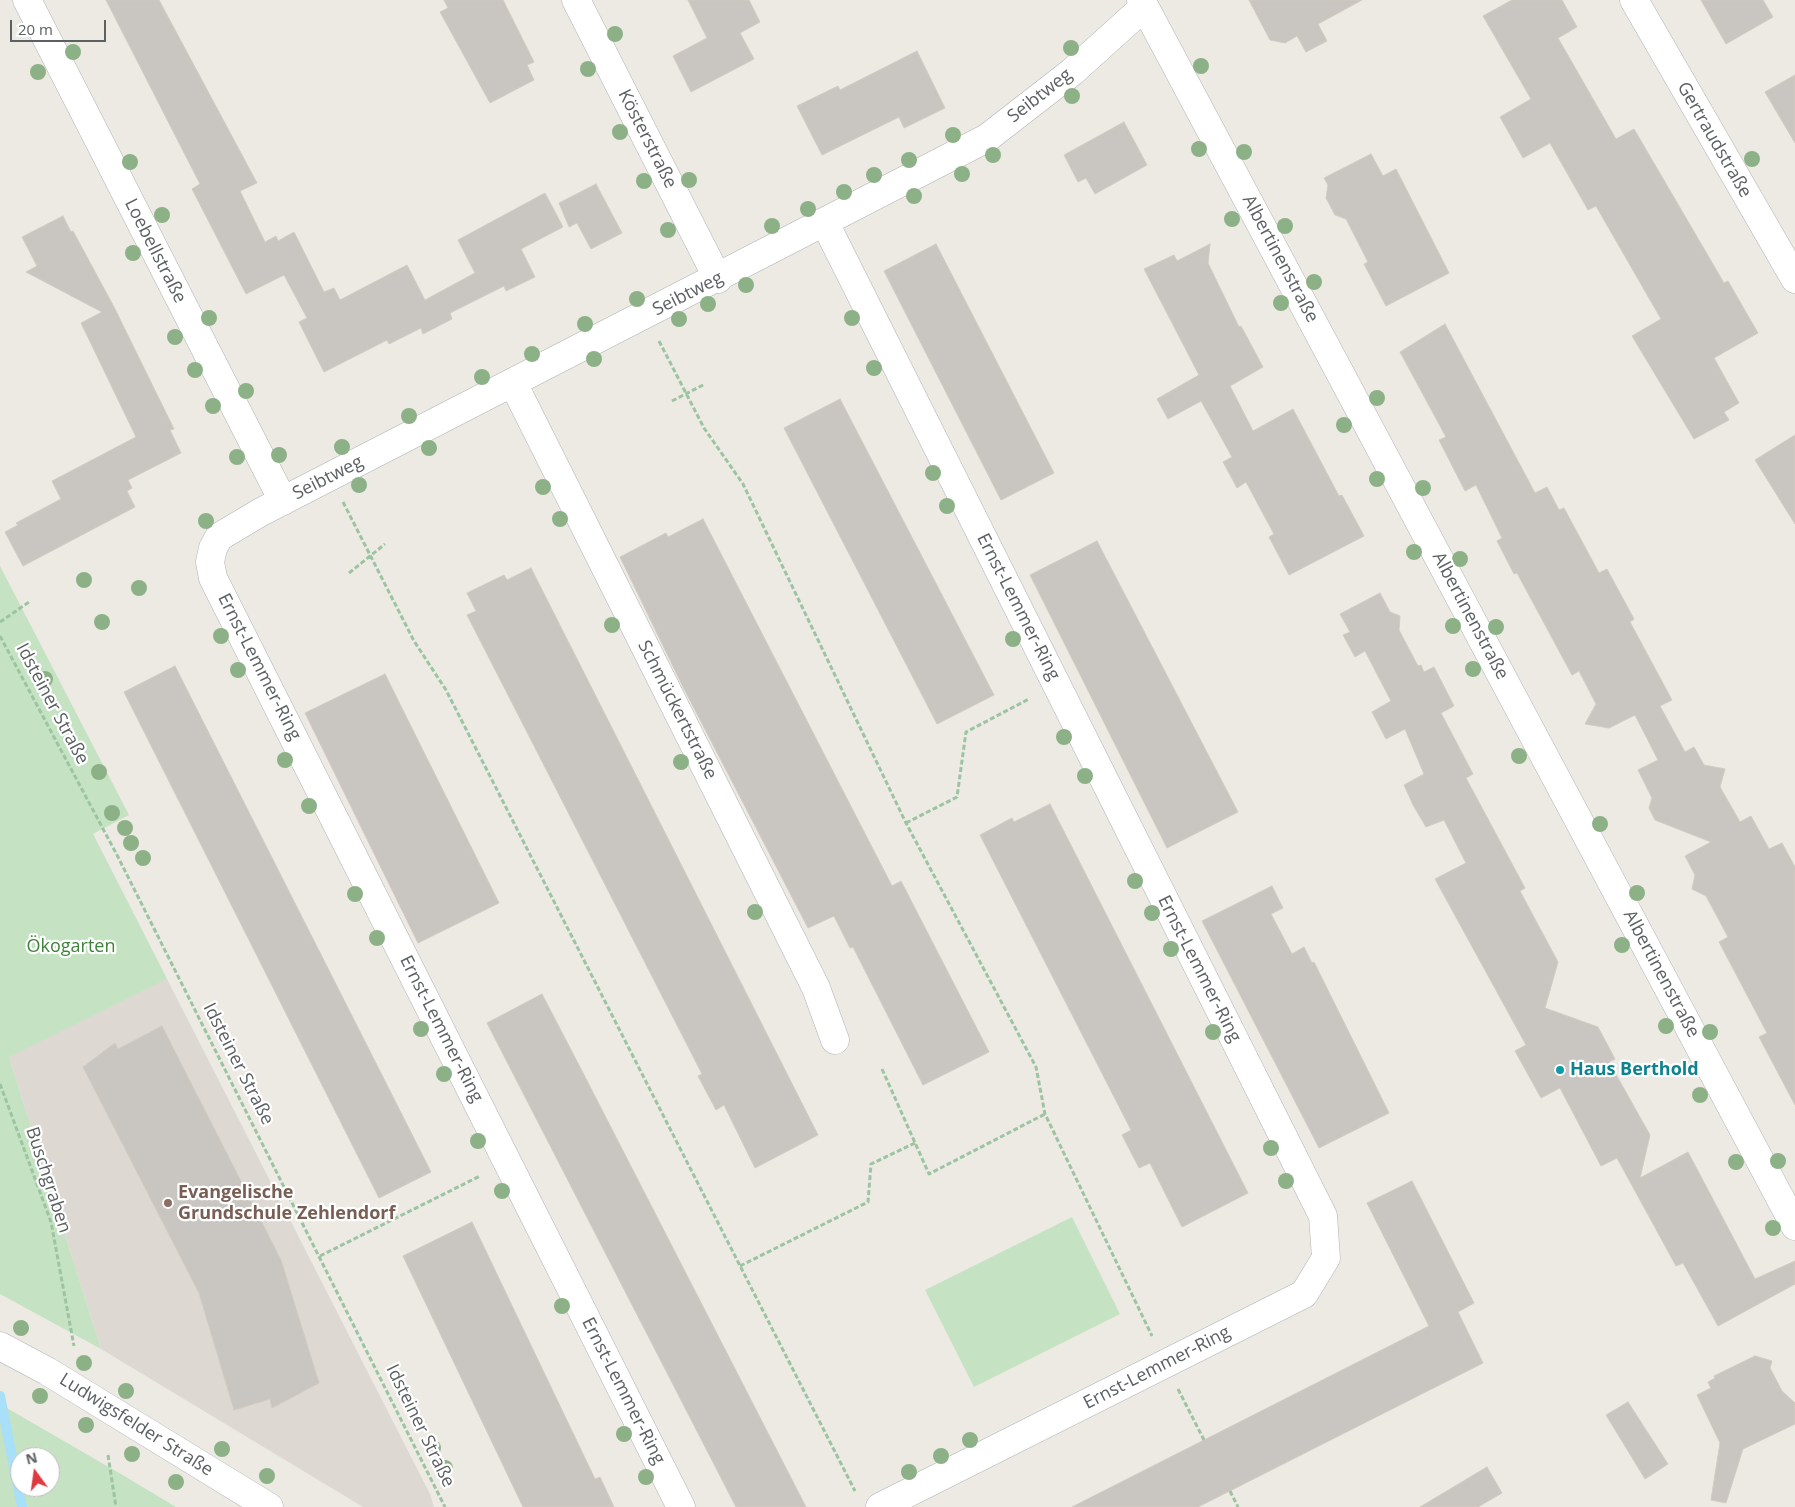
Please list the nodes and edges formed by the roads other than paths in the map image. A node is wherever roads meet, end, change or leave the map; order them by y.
1 (27, 0) edge
2 (576, 0) edge
3 (1634, 0) edge
4 (1143, 4) edge
5 (825, 223) junction
6 (718, 278) junction
7 (1795, 279) edge
8 (513, 383) junction
9 (282, 501) junction
10 (213, 548) joint
11 (835, 1040) dead end
12 (1795, 1226) edge
13 (0, 1346) edge
14 (269, 1507) edge
15 (681, 1507) edge
16 (880, 1507) edge

1 - 9 street, Loebellstraße
2 - 6 street, Kösterstraße
3 - 7 street, Gertraudstraße
4 - 5 street, Seibtweg
4 - 12 street, Albertinenstraße
5 - 6 street, Seibtweg
5 - 16 street, Ernst-Lemmer-Ring
6 - 8 street, Seibtweg
8 - 9 street, Seibtweg
8 - 11 street, Schmückertstraße
9 - 10 street, Seibtweg
10 - 15 street, Ernst-Lemmer-Ring
13 - 14 street, Ludwigsfelder Straße

